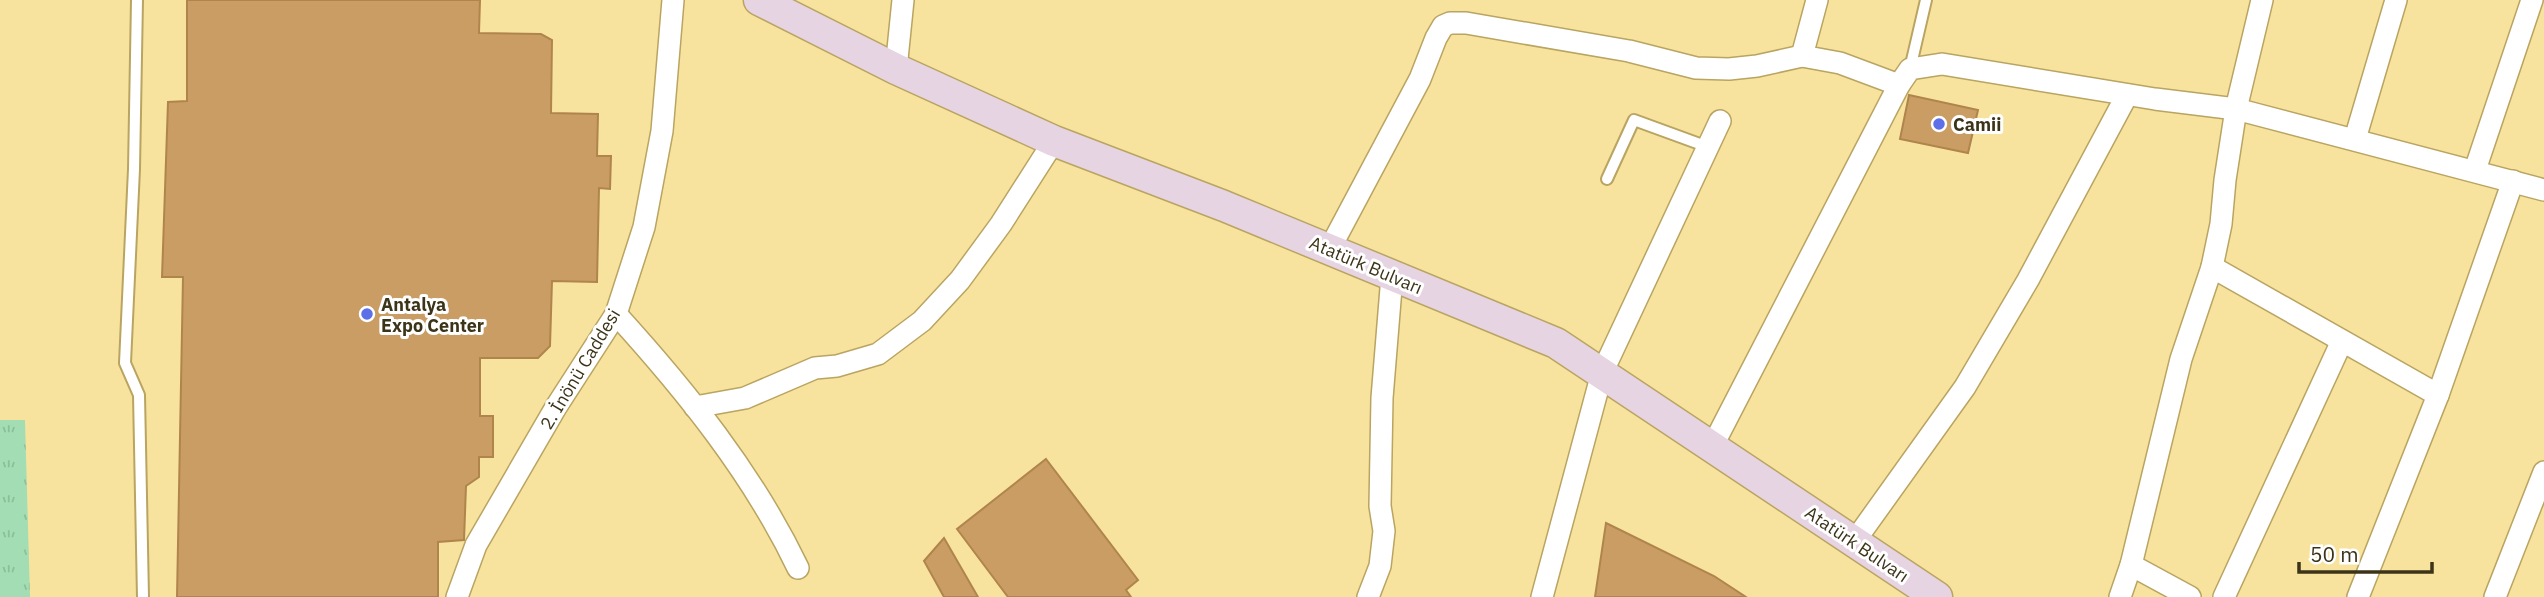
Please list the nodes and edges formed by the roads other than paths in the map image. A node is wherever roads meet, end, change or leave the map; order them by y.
1 (137, 0) edge
2 (673, 0) edge
3 (759, 0) edge
4 (903, 0) edge
5 (1817, 0) edge
6 (1926, 0) edge
7 (2262, 0) edge
8 (2396, 0) edge
9 (2532, 0) edge
10 (1802, 56) junction
11 (896, 69) junction
12 (1905, 77) junction
13 (2127, 95) junction
14 (2236, 109) junction
15 (1720, 121) dead end
16 (2355, 139) junction
17 (1054, 141) junction
18 (1708, 147) junction
19 (2475, 170) junction
20 (1607, 179) dead end
21 (2513, 181) junction
22 (2544, 190) edge
23 (1329, 250) junction
24 (2213, 267) junction
25 (1392, 276) junction
26 (616, 314) junction
27 (2342, 341) junction
28 (1602, 373) junction
29 (2438, 395) junction
30 (695, 408) junction
31 (1712, 447) junction
32 (2544, 472) edge
33 (1854, 542) junction
34 (2131, 565) junction
35 (798, 568) dead end
36 (143, 597) edge
37 (457, 597) edge
38 (1368, 597) edge
39 (1542, 597) edge
40 (1937, 597) edge
41 (2120, 597) edge
42 (2190, 597) edge
43 (2224, 597) edge
44 (2358, 597) edge
45 (2495, 597) edge

1 - 36 lane
2 - 26 street, 2. İnönü Caddesi
3 - 11 street, Atatürk Bulvarı
4 - 11 street
5 - 10 street
6 - 12 lane
7 - 14 street
8 - 16 street
9 - 19 street
10 - 12 street
10 - 23 street
11 - 17 street, Atatürk Bulvarı
12 - 13 street
12 - 31 street
13 - 14 street
13 - 33 street
14 - 16 street
14 - 24 street
15 - 18 street
16 - 19 street
17 - 23 street, Atatürk Bulvarı
17 - 30 street
18 - 20 lane
18 - 28 street
19 - 21 street
21 - 22 street
21 - 29 street
23 - 25 street, Atatürk Bulvarı
24 - 27 street
24 - 34 street
25 - 28 street, Atatürk Bulvarı
25 - 38 street
26 - 30 street
26 - 37 street, 2. İnönü Caddesi
27 - 29 street
27 - 43 street
28 - 31 street, Atatürk Bulvarı
28 - 39 street
29 - 44 street
30 - 35 street
31 - 33 street, Atatürk Bulvarı
32 - 45 street
33 - 40 street, Atatürk Bulvarı
34 - 41 street
34 - 42 street

